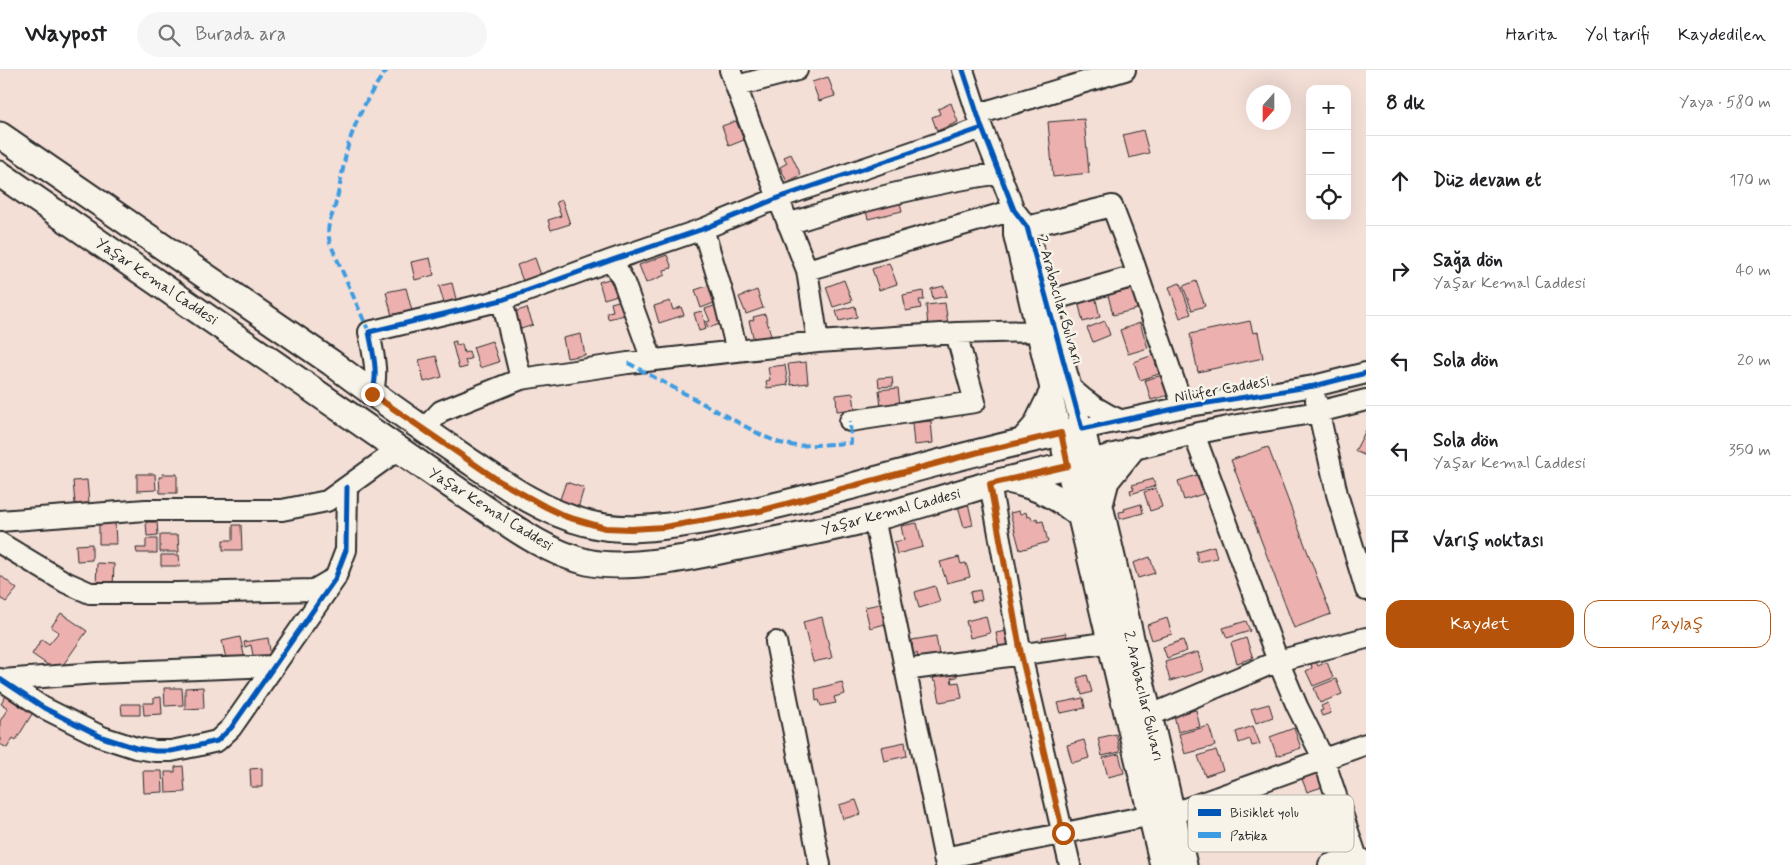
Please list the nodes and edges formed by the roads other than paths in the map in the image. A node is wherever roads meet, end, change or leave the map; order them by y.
1 (797, 70) edge
2 (963, 70) edge
3 (1102, 70) edge
4 (1125, 70) edge
5 (733, 78) edge
6 (1082, 83) junction
7 (980, 121) junction
8 (0, 135) edge
9 (1000, 173) junction
10 (0, 174) edge
11 (778, 198) junction
12 (1014, 210) junction
13 (788, 224) junction
14 (1027, 227) junction
15 (703, 229) junction
16 (612, 260) junction
17 (807, 270) junction
18 (1138, 275) junction
19 (502, 300) junction
20 (1048, 301) junction
21 (1037, 331) junction
22 (956, 333) junction
23 (818, 342) junction
24 (737, 351) junction
25 (652, 360) junction
26 (1366, 373) edge
27 (521, 379) junction
28 (1314, 386) junction
29 (1062, 391) junction
30 (372, 394) junction
31 (1366, 400) edge
32 (1183, 407) junction
33 (1318, 412) junction
34 (850, 421) dead end
35 (1122, 421) junction
36 (423, 430) junction
37 (1072, 431) junction
38 (1194, 434) junction
39 (1022, 442) junction
40 (398, 449) junction
41 (1131, 450) junction
42 (1079, 463) junction
43 (999, 482) junction
44 (347, 487) junction
45 (1090, 510) junction
46 (874, 518) junction
47 (0, 521) edge
48 (0, 543) edge
49 (335, 578) junction
50 (1366, 590) edge
51 (1366, 638) edge
52 (776, 642) dead end
53 (1105, 642) dead end
54 (1021, 654) junction
55 (1278, 661) junction
56 (274, 666) junction
57 (905, 670) junction
58 (1, 679) edge
59 (1149, 716) junction
60 (1366, 744) edge
61 (1324, 760) junction
62 (1221, 795) edge
63 (1337, 795) edge
64 (1188, 806) edge
65 (1162, 815) junction
66 (1063, 833) junction
67 (1354, 838) edge
68 (945, 861) edge
69 (1363, 862) edge
70 (820, 865) edge
71 (1070, 865) edge
72 (1164, 865) edge
73 (1184, 865) edge
74 (1329, 865) edge

1 - 5 street
2 - 7 street, 2. Arabacılar Bulvarı
3 - 6 street
4 - 6 street
5 - 11 street
6 - 7 street
7 - 9 street, 2. Arabacılar Bulvarı
7 - 11 street
8 - 30 main road, Yaşar Kemal Caddesi
9 - 12 street, 2. Arabacılar Bulvarı
9 - 13 street
10 - 40 main road, Yaşar Kemal Caddesi
11 - 13 street
11 - 15 street
12 - 14 street, 2. Arabacılar Bulvarı
12 - 17 street
12 - 21 street
13 - 17 street
14 - 18 street
14 - 20 street, 2. Arabacılar Bulvarı
15 - 16 street
15 - 24 street
16 - 19 street
16 - 25 street
17 - 23 street
18 - 20 street
18 - 32 street
19 - 27 street
19 - 30 street
20 - 29 street, 2. Arabacılar Bulvarı
21 - 22 street
21 - 29 street
22 - 23 street
22 - 34 street
23 - 24 street
24 - 25 street
25 - 27 street
26 - 28 street, Nilüfer Caddesi
27 - 36 street
28 - 32 street, Nilüfer Caddesi
28 - 33 street
29 - 35 street
29 - 37 street, 2. Arabacılar Bulvarı
29 - 39 main road
30 - 36 main road, Yaşar Kemal Caddesi
31 - 33 street
32 - 35 street, Nilüfer Caddesi
33 - 38 street
33 - 50 street
35 - 37 street, Nilüfer Caddesi
36 - 39 main road, Yaşar Kemal Caddesi
37 - 39 main road, Yaşar Kemal Caddesi
37 - 42 main road, 2. Arabacılar Bulvarı
38 - 41 street
38 - 55 street
40 - 44 street
40 - 46 main road, Yaşar Kemal Caddesi
41 - 42 street
41 - 45 main road
42 - 43 main road, Yaşar Kemal Caddesi
42 - 45 main road, 2. Arabacılar Bulvarı
43 - 45 main road
43 - 46 main road, Yaşar Kemal Caddesi
43 - 54 street
44 - 47 street
44 - 49 street
45 - 59 main road, 2. Arabacılar Bulvarı
45 - 65 main road
46 - 57 street
48 - 49 street
49 - 56 street
51 - 55 street
52 - 70 street
53 - 54 street
54 - 57 street
54 - 66 street
55 - 59 street
55 - 61 street
56 - 58 street
56 - 58 street
57 - 68 street
59 - 65 main road, 2. Arabacılar Bulvarı
60 - 61 street
61 - 62 street
61 - 63 street
64 - 65 street
65 - 66 street
65 - 72 main road
65 - 73 main road, 2. Arabacılar Bulvarı
66 - 68 street
66 - 71 street
67 - 69 street
69 - 74 street

